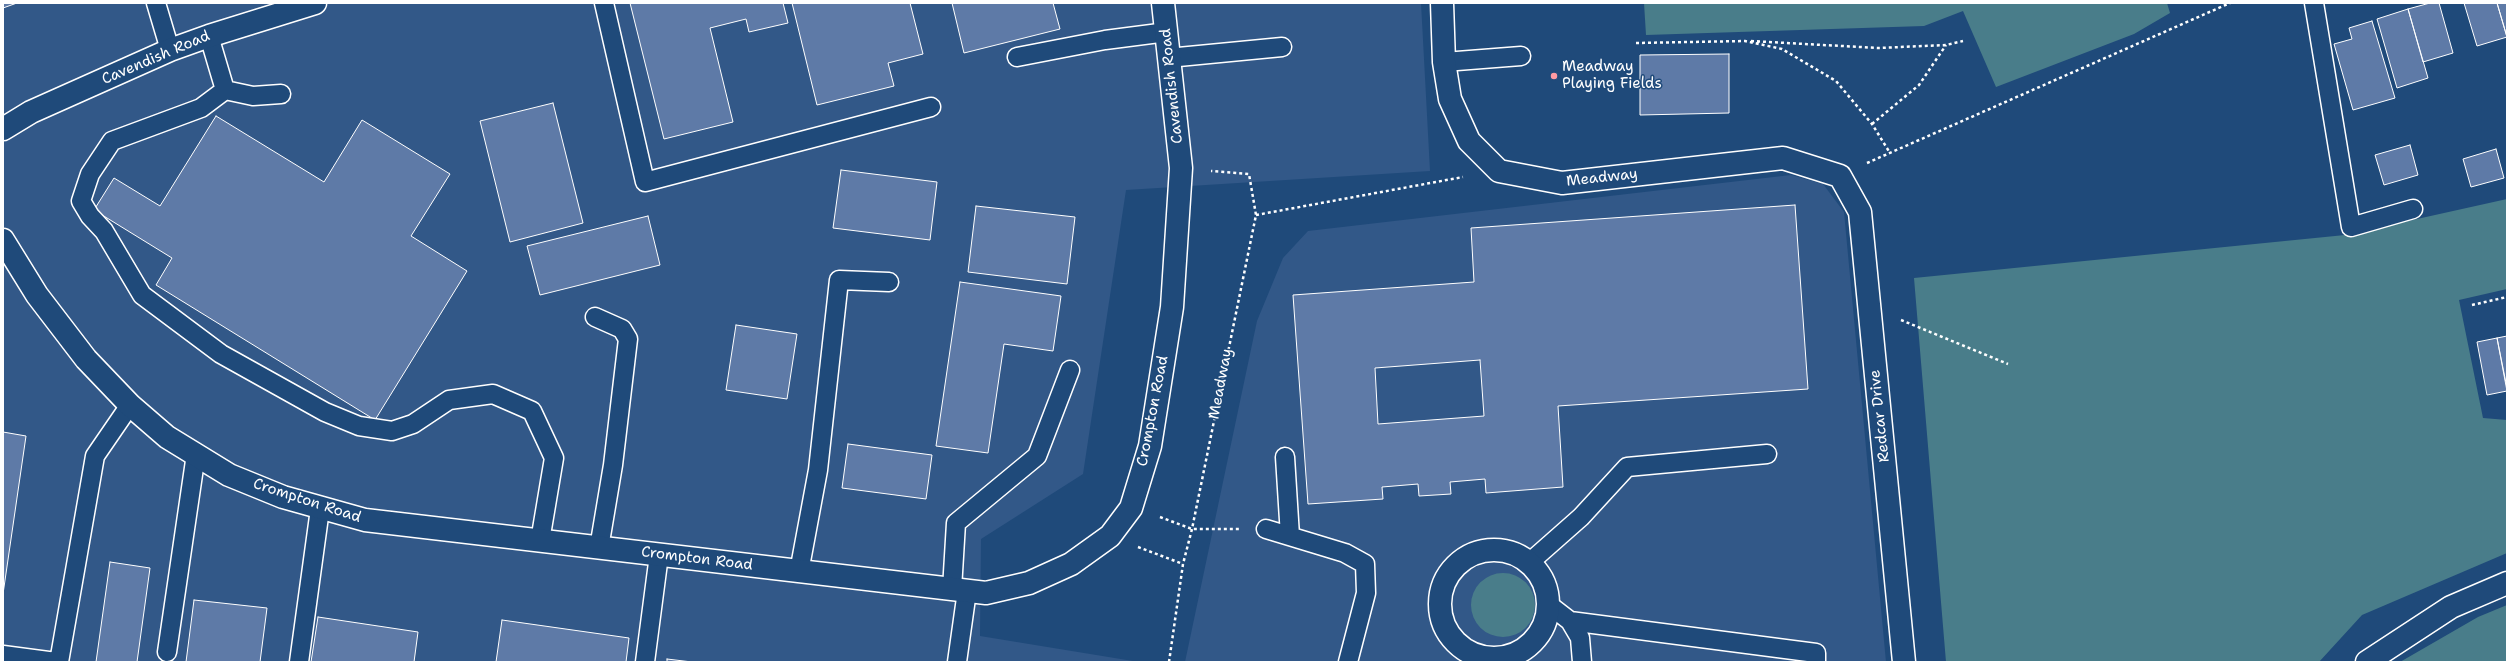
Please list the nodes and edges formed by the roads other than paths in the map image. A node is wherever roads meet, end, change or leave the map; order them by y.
1 (156, 3) edge
2 (315, 3) edge
3 (604, 3) edge
4 (1163, 3) edge
5 (1442, 3) edge
6 (2314, 3) edge
7 (1167, 32) junction
8 (209, 36) junction
9 (1282, 47) dead end
10 (170, 50) junction
11 (1520, 56) dead end
12 (1017, 57) dead end
13 (1168, 58) junction
14 (1444, 62) junction
15 (226, 90) junction
16 (281, 94) dead end
17 (931, 107) dead end
18 (3, 129) edge
19 (1180, 168) joint
20 (1840, 176) joint
21 (2412, 209) dead end
22 (3, 240) edge
23 (889, 282) dead end
24 (595, 317) dead end
25 (1070, 370) dead end
26 (130, 405) junction
27 (196, 454) junction
28 (1767, 454) dead end
29 (1285, 457) dead end
30 (320, 509) junction
31 (1266, 529) road end
32 (1290, 536) junction
33 (540, 541) junction
34 (599, 548) junction
35 (659, 555) junction
36 (1530, 562) junction
37 (799, 572) junction
38 (2507, 583) edge
39 (959, 590) junction
40 (1548, 604) junction
41 (1570, 621) junction
42 (167, 652) dead end
43 (3, 654) edge
44 (1504, 660) edge
45 (56, 662) edge
46 (59, 662) edge
47 (299, 662) edge
48 (645, 662) edge
49 (957, 662) edge
50 (1348, 662) edge
51 (1582, 662) edge
52 (1816, 662) edge
53 (1904, 662) edge
54 (2367, 662) edge

1 - 10 lane
2 - 8 street, Cavendish Road
3 - 17 lane
4 - 7 street, Cavendish Road
5 - 14 street
6 - 21 lane
7 - 12 lane
7 - 13 street, Cavendish Road
8 - 10 street, Cavendish Road
8 - 15 lane
9 - 13 lane
10 - 18 street, Cavendish Road
11 - 14 lane
13 - 19 street, Cavendish Road
14 - 20 street, Meadway
15 - 16 lane
15 - 33 lane
19 - 39 street, Crompton Road
20 - 53 street, Redcar Drive
22 - 26 street, Crompton Road
23 - 37 lane
24 - 34 lane
25 - 39 lane
26 - 27 street, Crompton Road
26 - 46 lane
27 - 30 street, Crompton Road
27 - 42 lane
28 - 36 lane
29 - 32 lane
30 - 33 street, Crompton Road
30 - 47 lane
31 - 32 lane
32 - 50 lane
33 - 34 street, Crompton Road
34 - 35 street, Crompton Road
35 - 37 street, Crompton Road
35 - 48 lane
36 - 40 street
36 - 44 street
37 - 39 street, Crompton Road
38 - 54 street
39 - 49 lane
40 - 41 lane
40 - 44 street
41 - 51 lane
41 - 52 lane
43 - 45 lane

